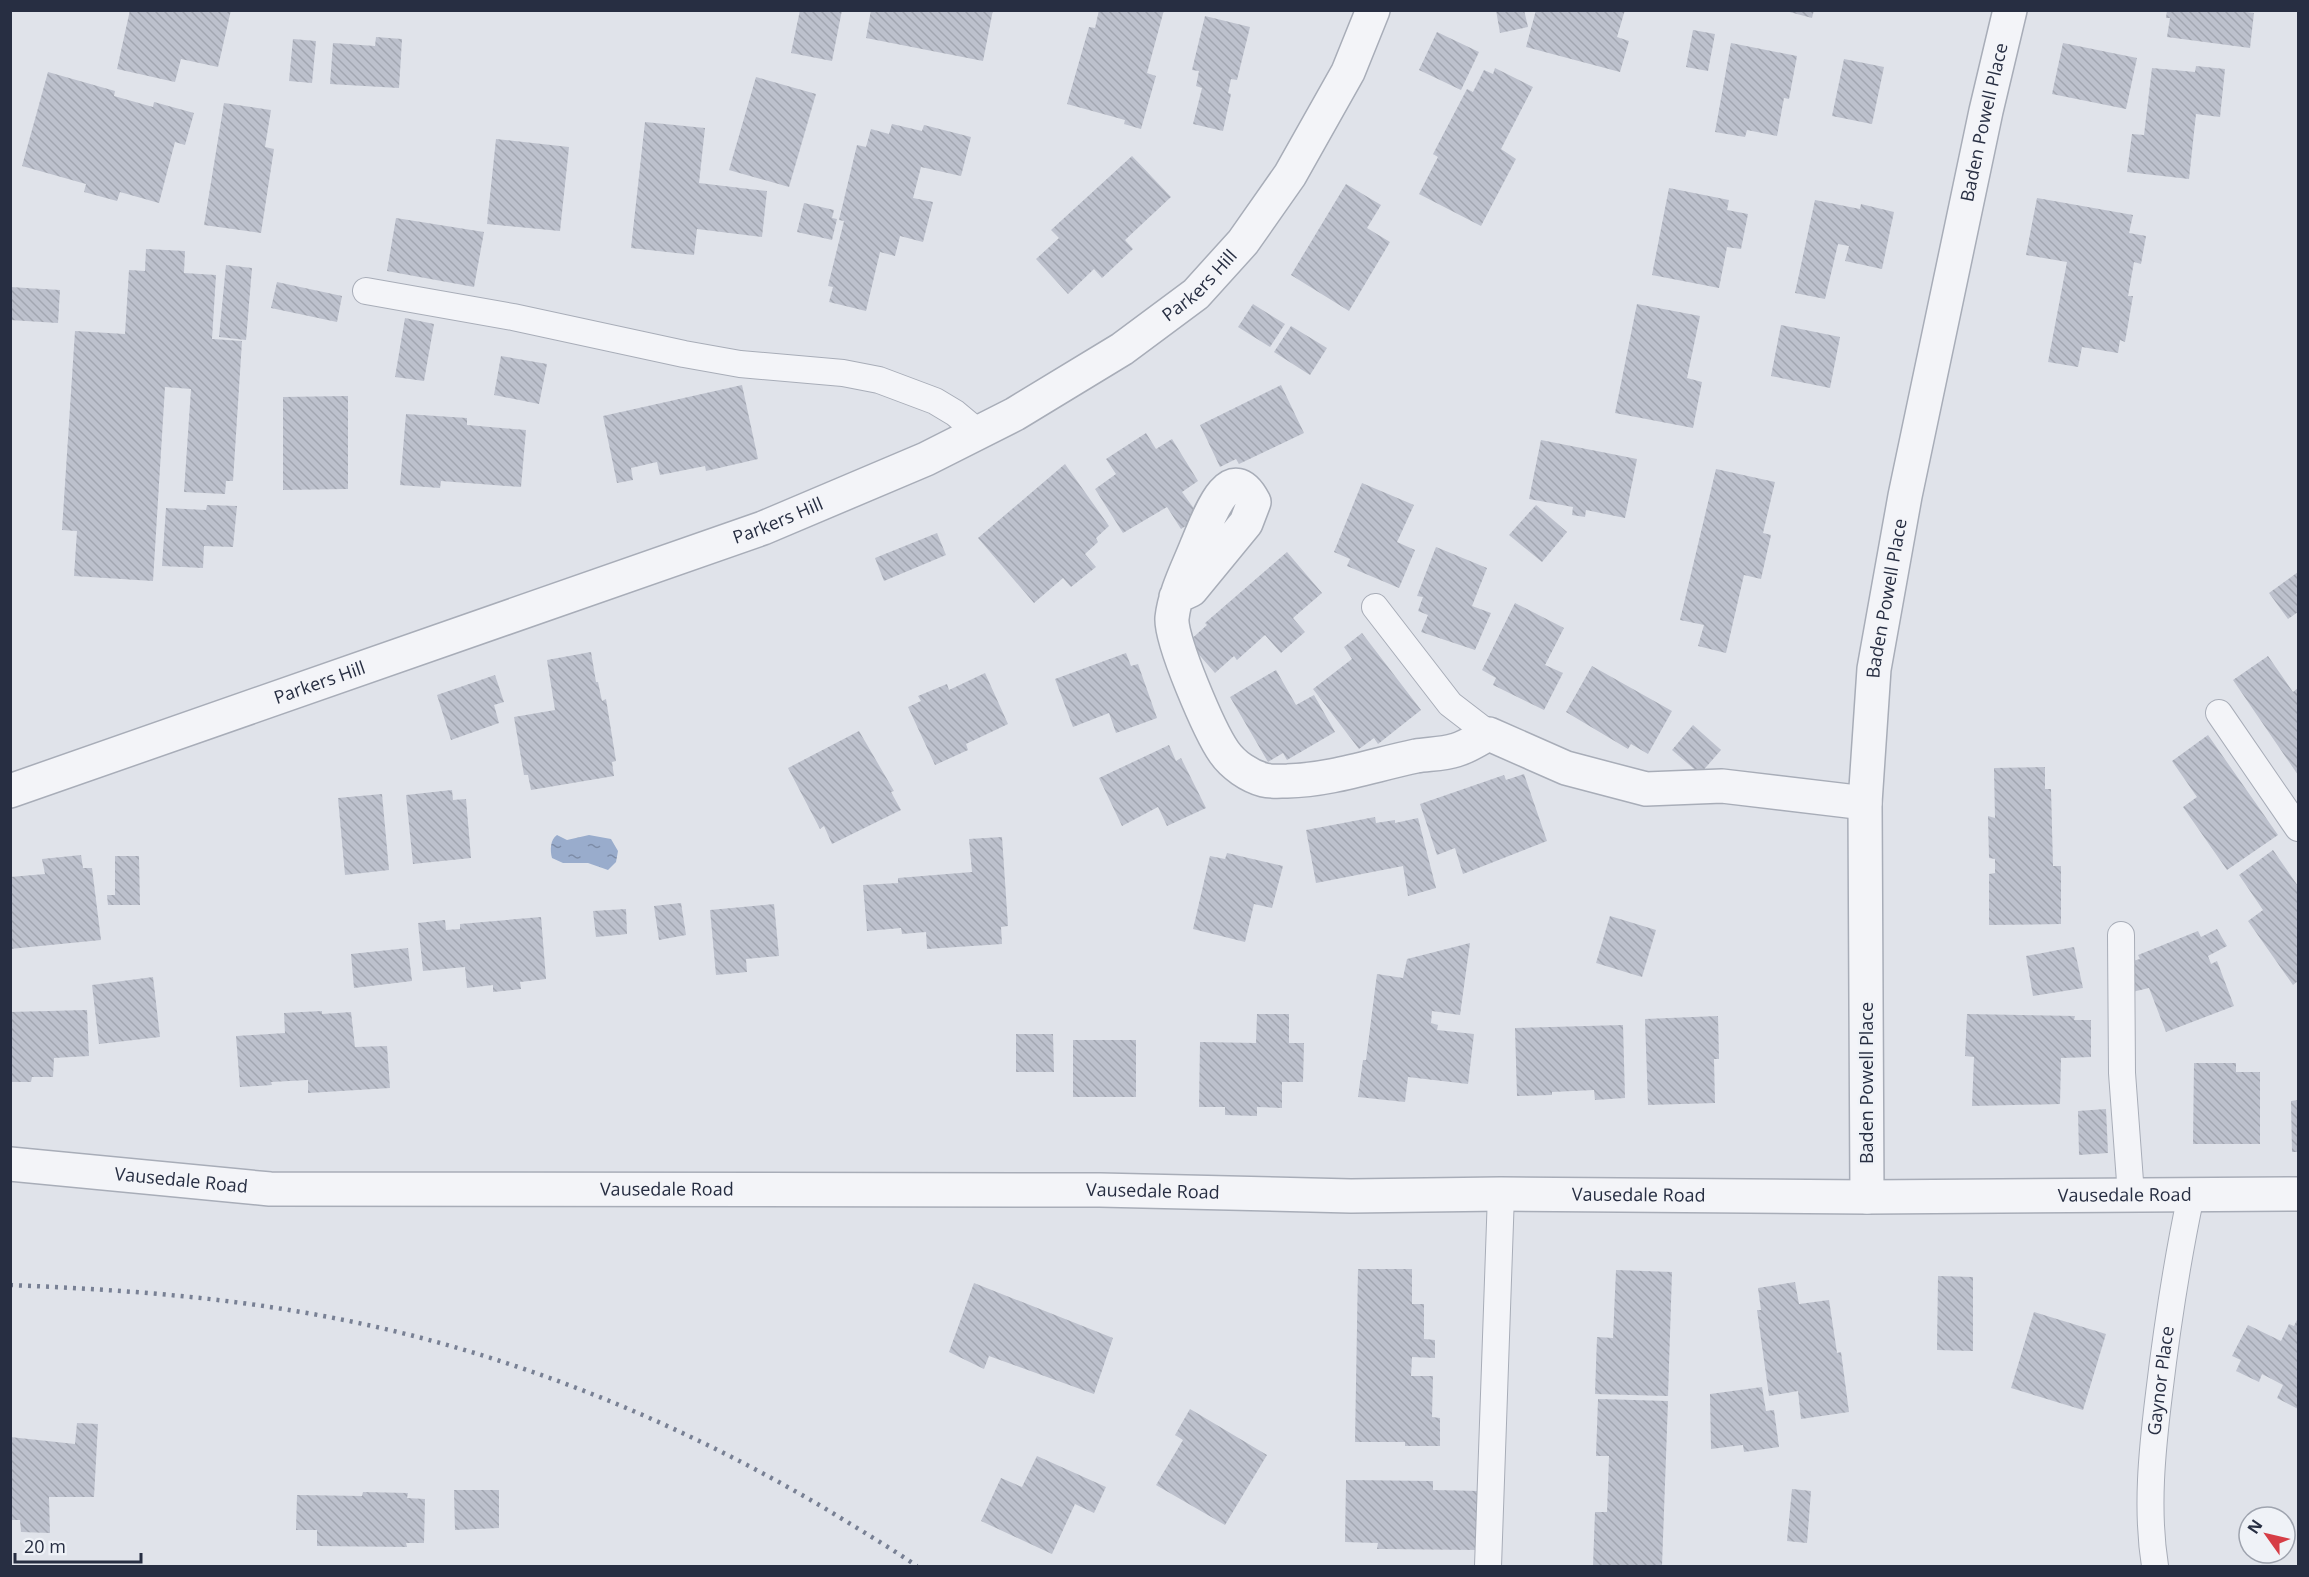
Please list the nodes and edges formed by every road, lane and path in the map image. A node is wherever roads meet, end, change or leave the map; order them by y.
1 (1373, 10) edge
2 (2010, 10) edge
3 (366, 291) dead end
4 (978, 433) junction
5 (1176, 597) dead end
6 (1375, 608) dead end
7 (2219, 713) dead end
8 (1489, 734) junction
9 (10, 791) edge
10 (1865, 803) junction
11 (2298, 828) edge
12 (2121, 935) dead end
13 (10, 1164) edge
14 (1501, 1194) junction
15 (2298, 1194) edge
16 (2131, 1195) junction
17 (2191, 1196) junction
18 (1868, 1197) junction
19 (1488, 1566) edge
20 (2155, 1566) edge

1 - 4 street, Parkers Hill
2 - 10 street, Baden Powell Place
3 - 4 lane
4 - 9 street, Parkers Hill
5 - 8 street
6 - 8 lane
7 - 11 lane
8 - 10 street
10 - 18 street, Baden Powell Place
12 - 16 lane
13 - 14 street, Vausedale Road
14 - 18 street, Vausedale Road
14 - 19 lane
15 - 17 street, Vausedale Road
16 - 17 street, Vausedale Road
16 - 18 street, Vausedale Road
17 - 20 lane, Gaynor Place

